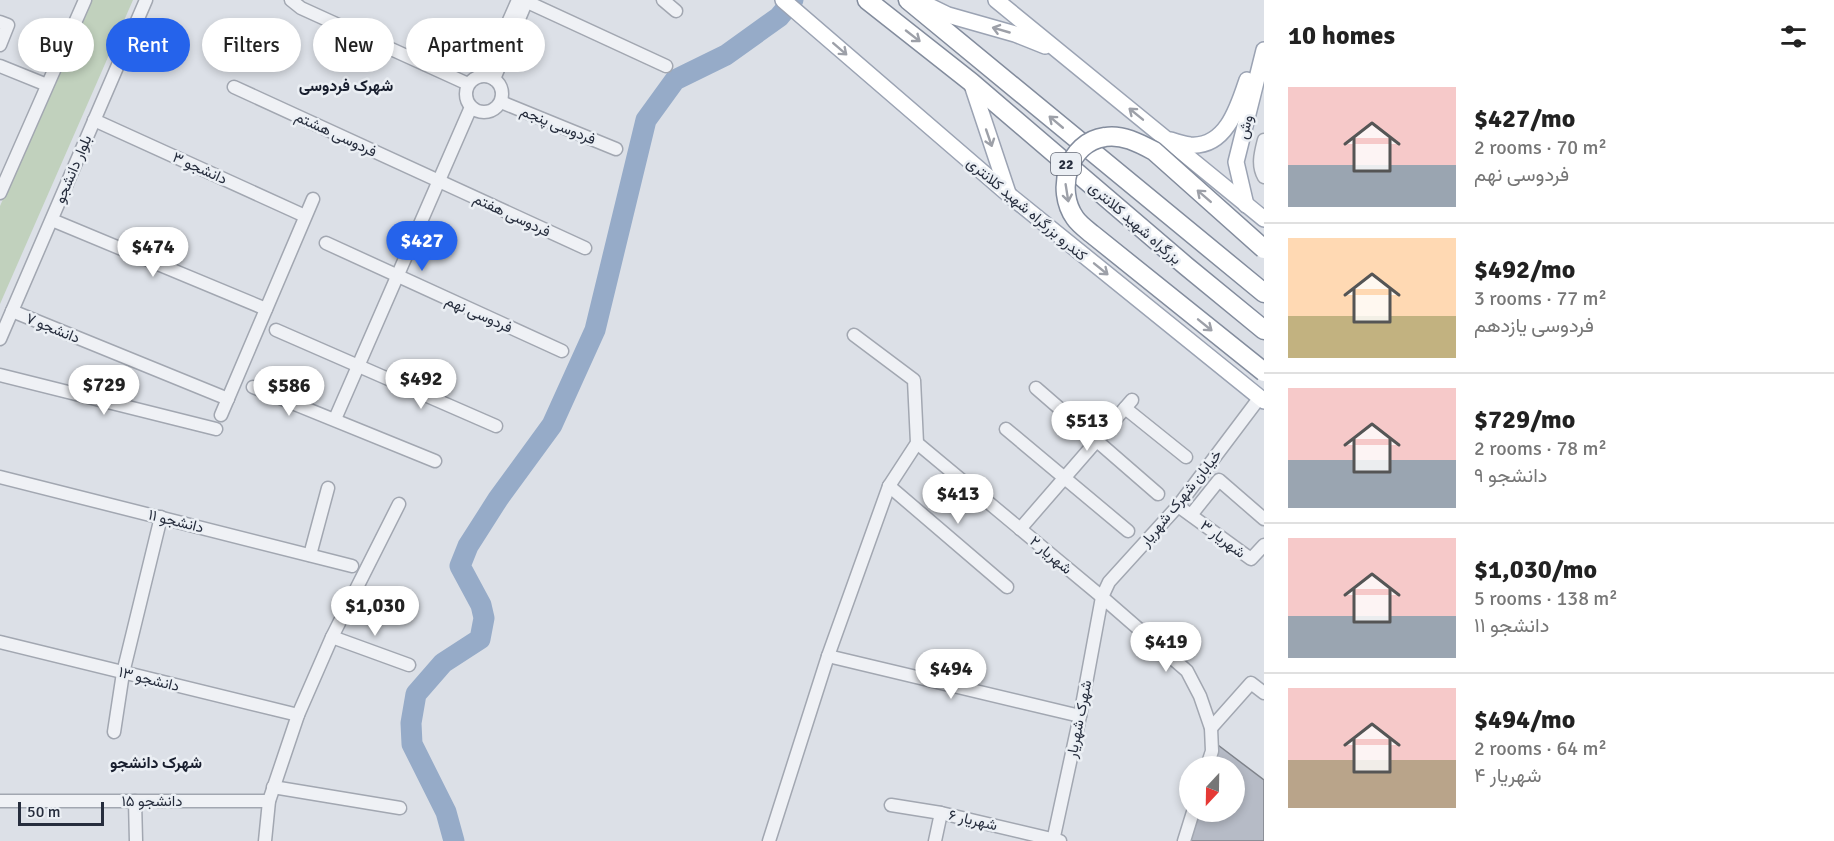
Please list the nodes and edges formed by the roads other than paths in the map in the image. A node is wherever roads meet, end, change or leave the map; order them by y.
1 (85, 0) edge
2 (146, 0) edge
3 (524, 0) edge
4 (663, 0) edge
5 (783, 0) edge
6 (867, 0) edge
7 (908, 0) edge
8 (916, 0) edge
9 (996, 0) edge
10 (296, 4) edge
11 (676, 11) dead end
12 (0, 22) edge
13 (0, 45) edge
14 (1264, 45) edge
15 (1057, 50) junction
16 (1264, 50) edge
17 (0, 66) edge
18 (666, 66) dead end
19 (489, 77) junction
20 (971, 82) junction
21 (468, 84) junction
22 (47, 85) junction
23 (234, 87) dead end
24 (501, 102) junction
25 (474, 109) junction
26 (94, 120) junction
27 (1167, 140) junction
28 (1264, 140) edge
29 (616, 149) dead end
30 (1264, 177) edge
31 (442, 183) junction
32 (0, 193) edge
33 (1008, 194) junction
34 (313, 199) dead end
35 (1246, 205) junction
36 (305, 216) junction
37 (1264, 219) edge
38 (52, 220) junction
39 (326, 243) dead end
40 (1264, 246) edge
41 (585, 248) dead end
42 (399, 277) junction
43 (1264, 293) edge
44 (266, 309) junction
45 (12, 311) junction
46 (276, 330) dead end
47 (1264, 330) edge
48 (854, 335) dead end
49 (0, 339) edge
50 (562, 351) dead end
51 (361, 367) junction
52 (1264, 372) edge
53 (0, 375) edge
54 (253, 387) dead end
55 (1036, 388) dead end
56 (228, 399) junction
57 (1262, 399) edge
58 (221, 415) dead end
59 (339, 421) junction
60 (496, 426) dead end
61 (216, 429) dead end
62 (1006, 429) dead end
63 (1097, 441) junction
64 (917, 444) junction
65 (1186, 457) dead end
66 (435, 461) dead end
67 (0, 477) edge
68 (1064, 478) junction
69 (889, 486) junction
70 (328, 488) dead end
71 (1158, 494) dead end
72 (399, 504) dead end
73 (1178, 506) junction
74 (1191, 515) junction
75 (161, 517) junction
76 (1264, 519) edge
77 (1020, 529) junction
78 (1128, 531) dead end
79 (1264, 545) edge
80 (310, 555) junction
81 (352, 566) dead end
82 (1007, 587) dead end
83 (1102, 597) junction
84 (332, 637) junction
85 (0, 642) edge
86 (828, 656) junction
87 (409, 665) dead end
88 (123, 672) junction
89 (1264, 693) edge
90 (298, 715) junction
91 (1080, 716) junction
92 (1211, 728) junction
93 (114, 732) dead end
94 (1210, 756) edge
95 (273, 787) junction
96 (0, 801) edge
97 (135, 801) junction
98 (268, 801) junction
99 (891, 805) dead end
100 (400, 808) dead end
101 (941, 813) junction
102 (1190, 822) edge
103 (1056, 840) edge
104 (136, 841) edge
105 (265, 841) edge
106 (769, 841) edge
107 (935, 841) edge
108 (1184, 841) edge

1 - 22 street
2 - 26 street, بلوار دانشجو
3 - 18 street
3 - 19 street
4 - 11 street
5 -> 33 main road, کندرو بزرگراه شهید کلانتری
6 -> 20 highway, بزرگراه شهید کلانتری / 22
43 -> 7 highway, بزرگراه شهید کلانتری / 22
15 -> 8 main road
9 - 15 main road
10 - 21 street
12 - 13 street
14 - 27 main road
27 -> 15 main road
16 - 35 main road, وش
17 - 22 street
19 - 21 street
19 - 24 street
20 -> 33 main road
20 - 47 highway, بزرگراه شهید کلانتری / 22
21 - 25 street
22 - 32 street
23 - 31 street, فردوسی هشتم
24 - 25 street
24 - 29 street, فردوسی پنجم
25 - 31 street
26 - 36 street, دانشجو ۳
26 - 38 street, بلوار دانشجو
27 - 35 main road
28 - 30 street
31 - 41 street, فردوسی هفتم
31 - 42 street
33 -> 57 main road, کندرو بزرگراه شهید کلانتری
34 - 36 street
35 - 37 main road
36 - 44 street
38 - 44 street
38 - 45 street, بلوار دانشجو
39 - 42 street, فردوسی نهم
40 -> 52 highway, bridge
42 - 50 street, فردوسی نهم
42 - 51 street
44 - 56 street
45 - 49 street, بلوار دانشجو
45 - 56 street, دانشجو ۷
46 - 51 street
48 - 64 street
51 - 59 street
51 - 60 street
53 - 61 street
54 - 59 street
55 - 63 street
56 - 58 street
57 - 73 street, خیابان شهرک شهریار
59 - 66 street
62 - 68 street
63 - 65 street
63 - 68 street
63 - 71 street
64 - 69 street
64 - 77 street, ۲ شهریار
67 - 75 street, دانشجو ۱۱
68 - 77 street
68 - 78 street
69 - 82 street
69 - 86 street
70 - 80 street
72 - 84 street
73 - 74 street, ۳ شهریار
73 - 83 street, خیابان شهرک شهریار
74 - 76 street
74 - 79 street, ۳ شهریار
75 - 80 street, دانشجو ۱۱
75 - 88 street
77 - 83 street, ۲ شهریار
80 - 81 street, دانشجو ۱۱
83 - 91 street, شهرک شهریار
83 - 92 street, ۲ شهریار
84 - 87 street
84 - 90 street
85 - 88 street, دانشجو ۱۳
86 - 91 street
86 - 106 street
88 - 90 street, دانشجو ۱۳
88 - 93 street
89 - 92 street
90 - 95 street
91 - 103 street, شهرک شهریار
92 - 94 street
95 - 98 street
95 - 100 street
96 - 97 street, دانشجو ۱۵
97 - 98 street, دانشجو ۱۵
97 - 104 street
98 - 105 street
99 - 101 street, شهریار ۶
101 - 103 street, شهریار ۶
101 - 107 street
102 - 108 street

